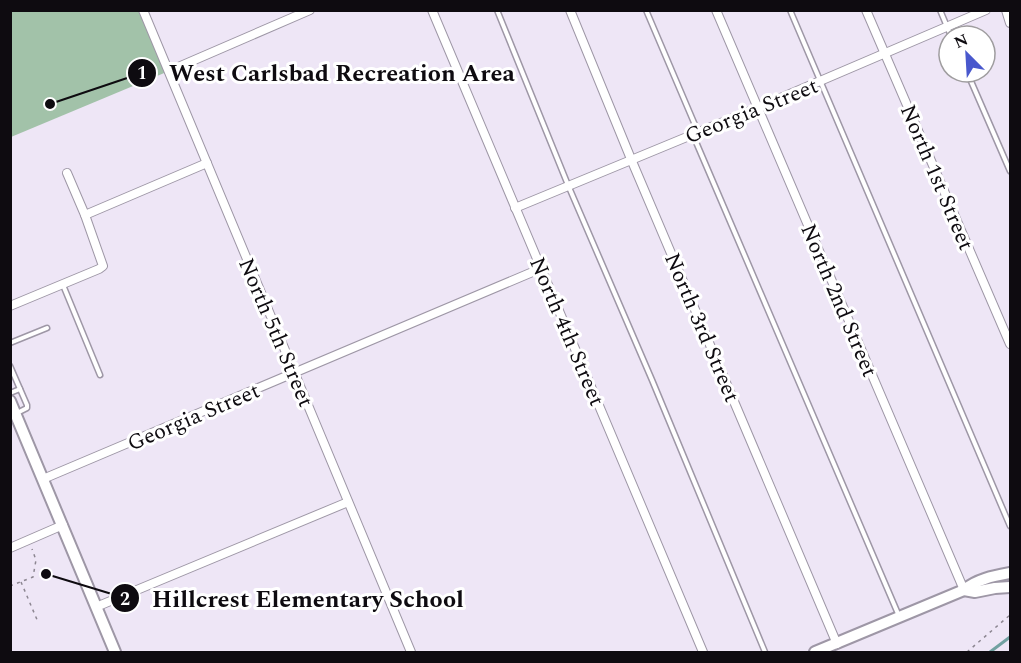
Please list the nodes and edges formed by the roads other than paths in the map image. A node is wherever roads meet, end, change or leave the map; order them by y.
1 (143, 10) edge
2 (310, 10) edge
3 (432, 10) edge
4 (497, 10) edge
5 (570, 10) edge
6 (646, 10) edge
7 (716, 10) edge
8 (790, 10) edge
9 (866, 10) edge
10 (940, 10) edge
11 (986, 10) edge
12 (1006, 10) edge
13 (1011, 23) edge
14 (946, 24) edge
15 (954, 24) edge
16 (937, 31) edge
17 (885, 54) junction
18 (169, 71) junction
19 (820, 81) junction
20 (972, 84) edge
21 (757, 108) junction
22 (695, 133) junction
23 (631, 159) junction
24 (207, 163) junction
25 (1011, 171) edge
26 (67, 173) dead end
27 (568, 185) junction
28 (515, 208) junction
29 (85, 216) junction
30 (542, 268) junction
31 (63, 284) junction
32 (10, 306) edge
33 (46, 328) dead end
34 (10, 343) edge
35 (1011, 344) edge
36 (10, 366) edge
37 (12, 372) edge
38 (294, 373) junction
39 (100, 375) dead end
40 (20, 389) junction
41 (10, 393) edge
42 (10, 401) edge
43 (16, 414) junction
44 (43, 479) junction
45 (348, 502) junction
46 (63, 525) junction
47 (1011, 526) edge
48 (10, 548) edge
49 (1011, 567) edge
50 (1011, 573) edge
51 (993, 577) junction
52 (1011, 587) edge
53 (964, 590) junction
54 (96, 607) junction
55 (899, 617) junction
56 (837, 644) junction
57 (115, 652) edge
58 (411, 652) edge
59 (703, 652) edge
60 (765, 652) edge
61 (815, 652) edge

1 - 18 street, North 5th Street
2 - 18 street
3 - 28 street, North 4th Street
4 - 27 lane
5 - 23 street, North 3rd Street
6 - 22 lane
7 - 21 street, North 2nd Street
8 - 19 lane
9 - 17 street, North 1st Street
10 - 14 lane
11 - 15 street, Georgia Street
12 - 13 street
16 - 17 street, Georgia Street
17 - 19 street, Georgia Street
17 - 35 street, North 1st Street
18 - 24 street, North 5th Street
19 - 21 street, Georgia Street
19 - 47 lane
20 - 25 lane
21 - 22 street, Georgia Street
21 - 53 street, North 2nd Street
22 - 23 street, Georgia Street
22 - 55 lane
23 - 27 street, Georgia Street
23 - 56 street, North 3rd Street
24 - 29 street
24 - 38 street, North 5th Street
26 - 29 street
27 - 28 street, Georgia Street
27 - 60 lane
28 - 30 street, North 4th Street
29 - 31 street
30 - 38 street, Georgia Street
30 - 59 street, North 4th Street
31 - 32 street
31 - 39 lane
33 - 34 lane
36 - 37 lane
37 - 40 lane
38 - 44 street, Georgia Street
38 - 45 street, North 5th Street
40 - 41 lane
40 - 43 lane
42 - 43 street
43 - 44 street
44 - 46 street
45 - 54 street
45 - 58 street, North 5th Street
46 - 48 street
46 - 54 street
49 - 51 lane
50 - 51 street
51 - 53 street
52 - 53 street
53 - 55 street
54 - 57 street
55 - 56 street
56 - 61 street

